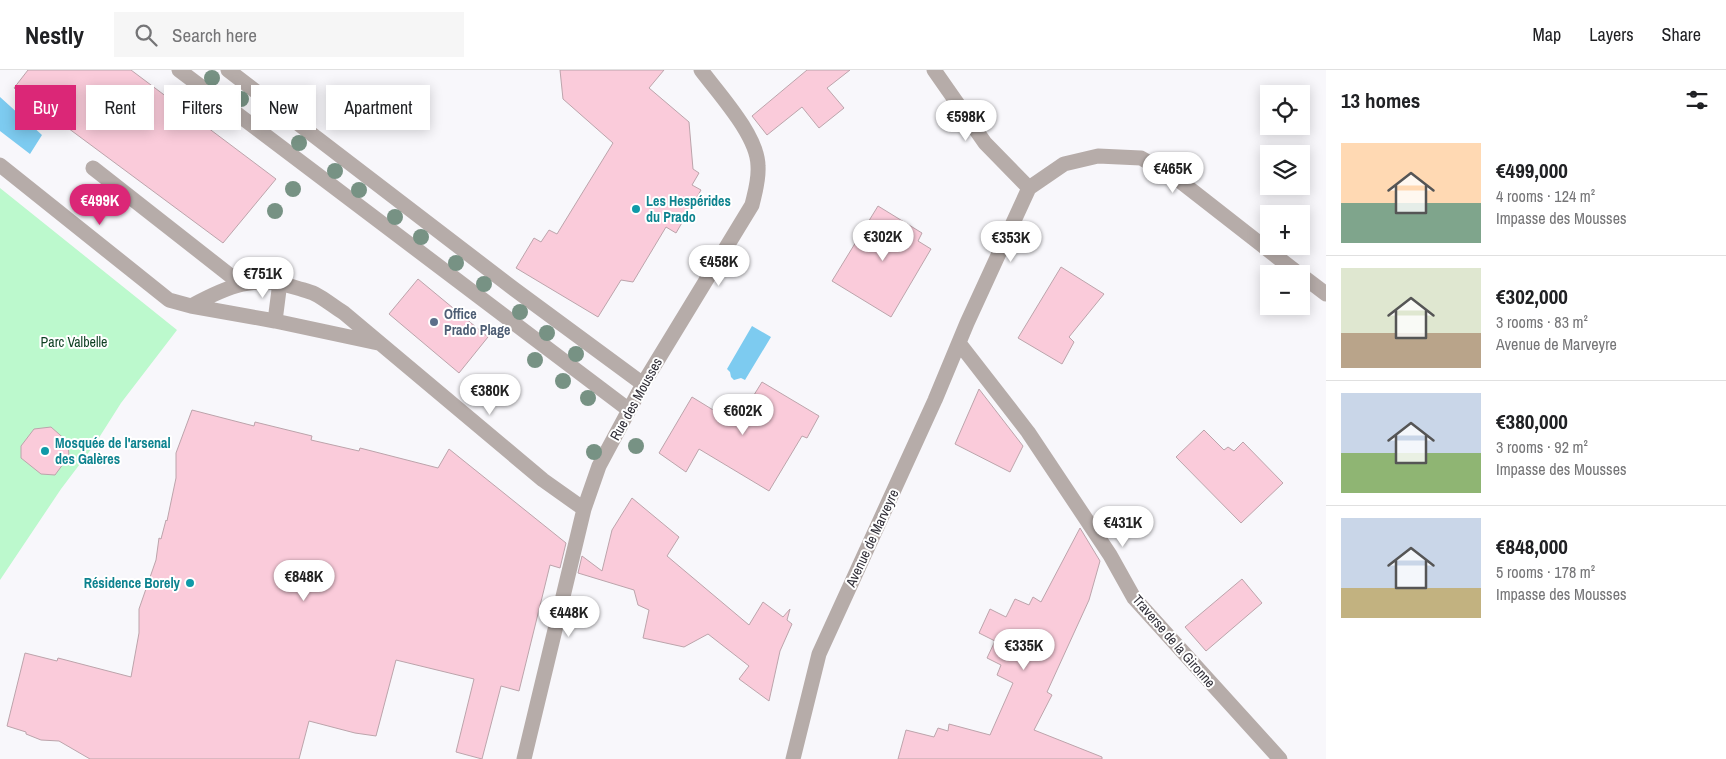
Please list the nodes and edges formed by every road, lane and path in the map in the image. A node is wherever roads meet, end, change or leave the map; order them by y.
1 (179, 70) edge
2 (228, 70) edge
3 (701, 70) edge
4 (934, 70) edge
5 (0, 165) edge
6 (93, 168) dead end
7 (1030, 188) junction
8 (1288, 265) edge
9 (280, 282) junction
10 (1310, 282) edge
11 (242, 284) junction
12 (1326, 294) edge
13 (191, 306) junction
14 (274, 321) junction
15 (959, 343) junction
16 (379, 344) junction
17 (643, 384) junction
18 (629, 410) junction
19 (584, 509) junction
20 (524, 759) edge
21 (793, 759) edge
22 (1280, 759) edge

1 - 18 street
2 - 17 street
3 - 17 street, Rue des Mousses
4 - 7 street
5 - 13 street
6 - 11 street
7 - 8 street
7 - 15 street, Avenue de Marveyre
9 - 11 street
9 - 14 street
9 - 16 street
10 - 12 street
11 - 13 street
13 - 14 street
14 - 16 street
15 - 21 street, Avenue de Marveyre
15 - 22 street, Traverse de la Gironne
16 - 19 street
17 - 18 street, Rue des Mousses
18 - 19 street, Rue des Mousses
19 - 20 street, Rue des Mousses

